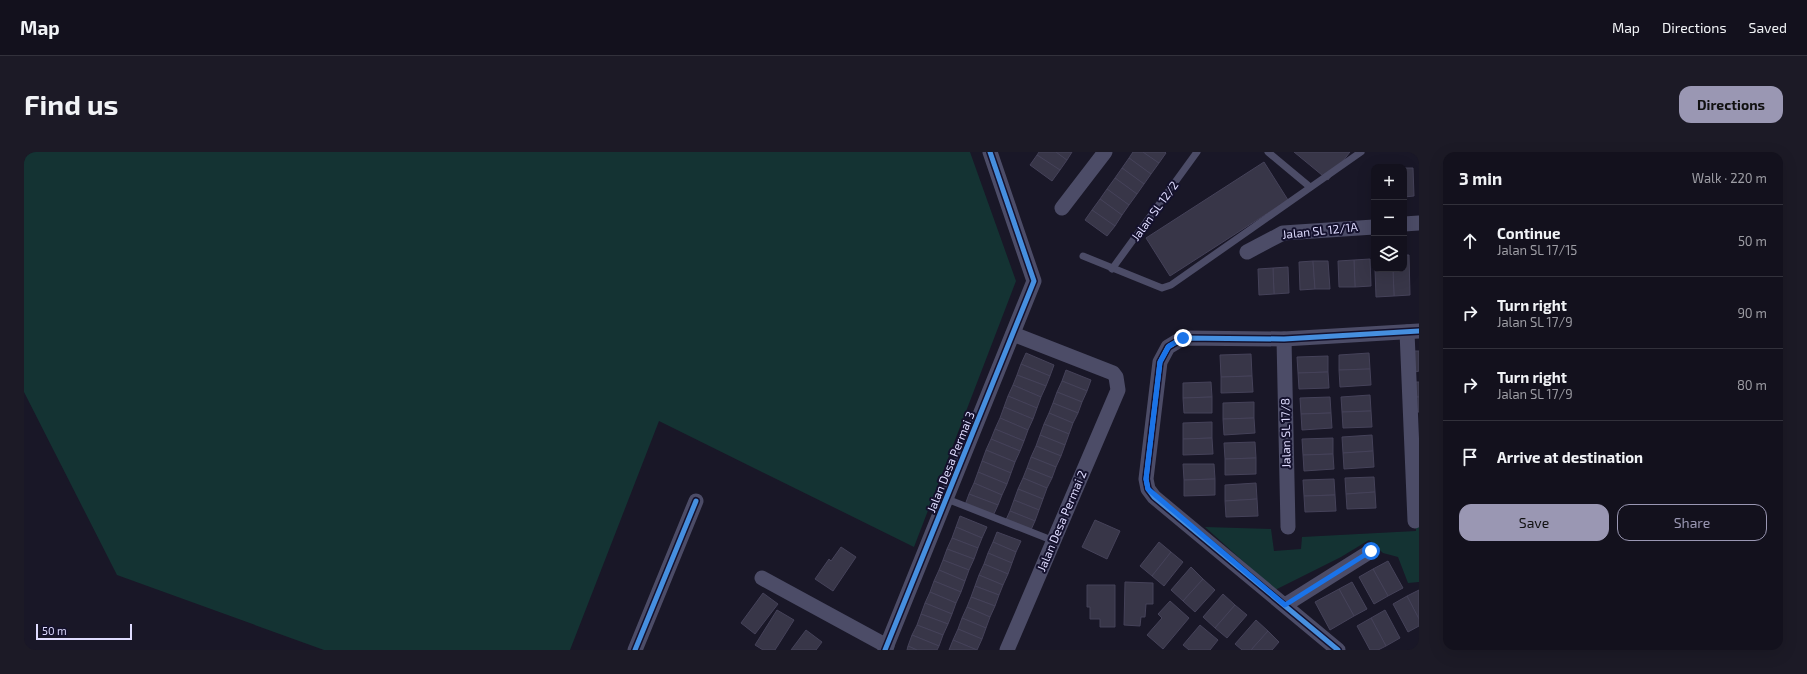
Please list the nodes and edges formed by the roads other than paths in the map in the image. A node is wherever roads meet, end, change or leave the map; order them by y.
1 (990, 152) edge
2 (1105, 152) edge
3 (1197, 152) edge
4 (1268, 152) edge
5 (1360, 152) edge
6 (1310, 187) junction
7 (1062, 208) dead end
8 (1419, 223) edge
9 (1407, 224) edge
10 (1371, 226) edge
11 (1247, 252) dead end
12 (1083, 256) dead end
13 (1112, 269) junction
14 (1413, 332) edge
15 (1013, 334) junction
16 (1284, 339) junction
17 (947, 499) junction
18 (696, 500) dead end
19 (1415, 521) dead end
20 (1288, 526) dead end
21 (1054, 541) junction
22 (1371, 551) dead end
23 (762, 578) dead end
24 (1285, 605) junction
25 (886, 648) edge
26 (636, 650) edge
27 (1007, 650) edge
28 (1338, 650) edge

1 - 15 street, Jalan Desa Permai 3
2 - 7 street
3 - 13 lane, Jalan SL 12/2
4 - 6 lane
5 - 6 lane
6 - 13 lane
8 - 9 street
10 - 11 street, Jalan SL 12/1A
12 - 13 lane
14 - 16 street
14 - 19 street
15 - 17 street, Jalan Desa Permai 3
15 - 21 street, Jalan Desa Permai 2
16 - 20 street, Jalan SL 17/8
16 - 24 street
17 - 21 lane
17 - 25 street, Jalan Desa Permai 3
18 - 26 street
21 - 27 street, Jalan Desa Permai 2
22 - 24 street
23 - 25 street
24 - 28 street

